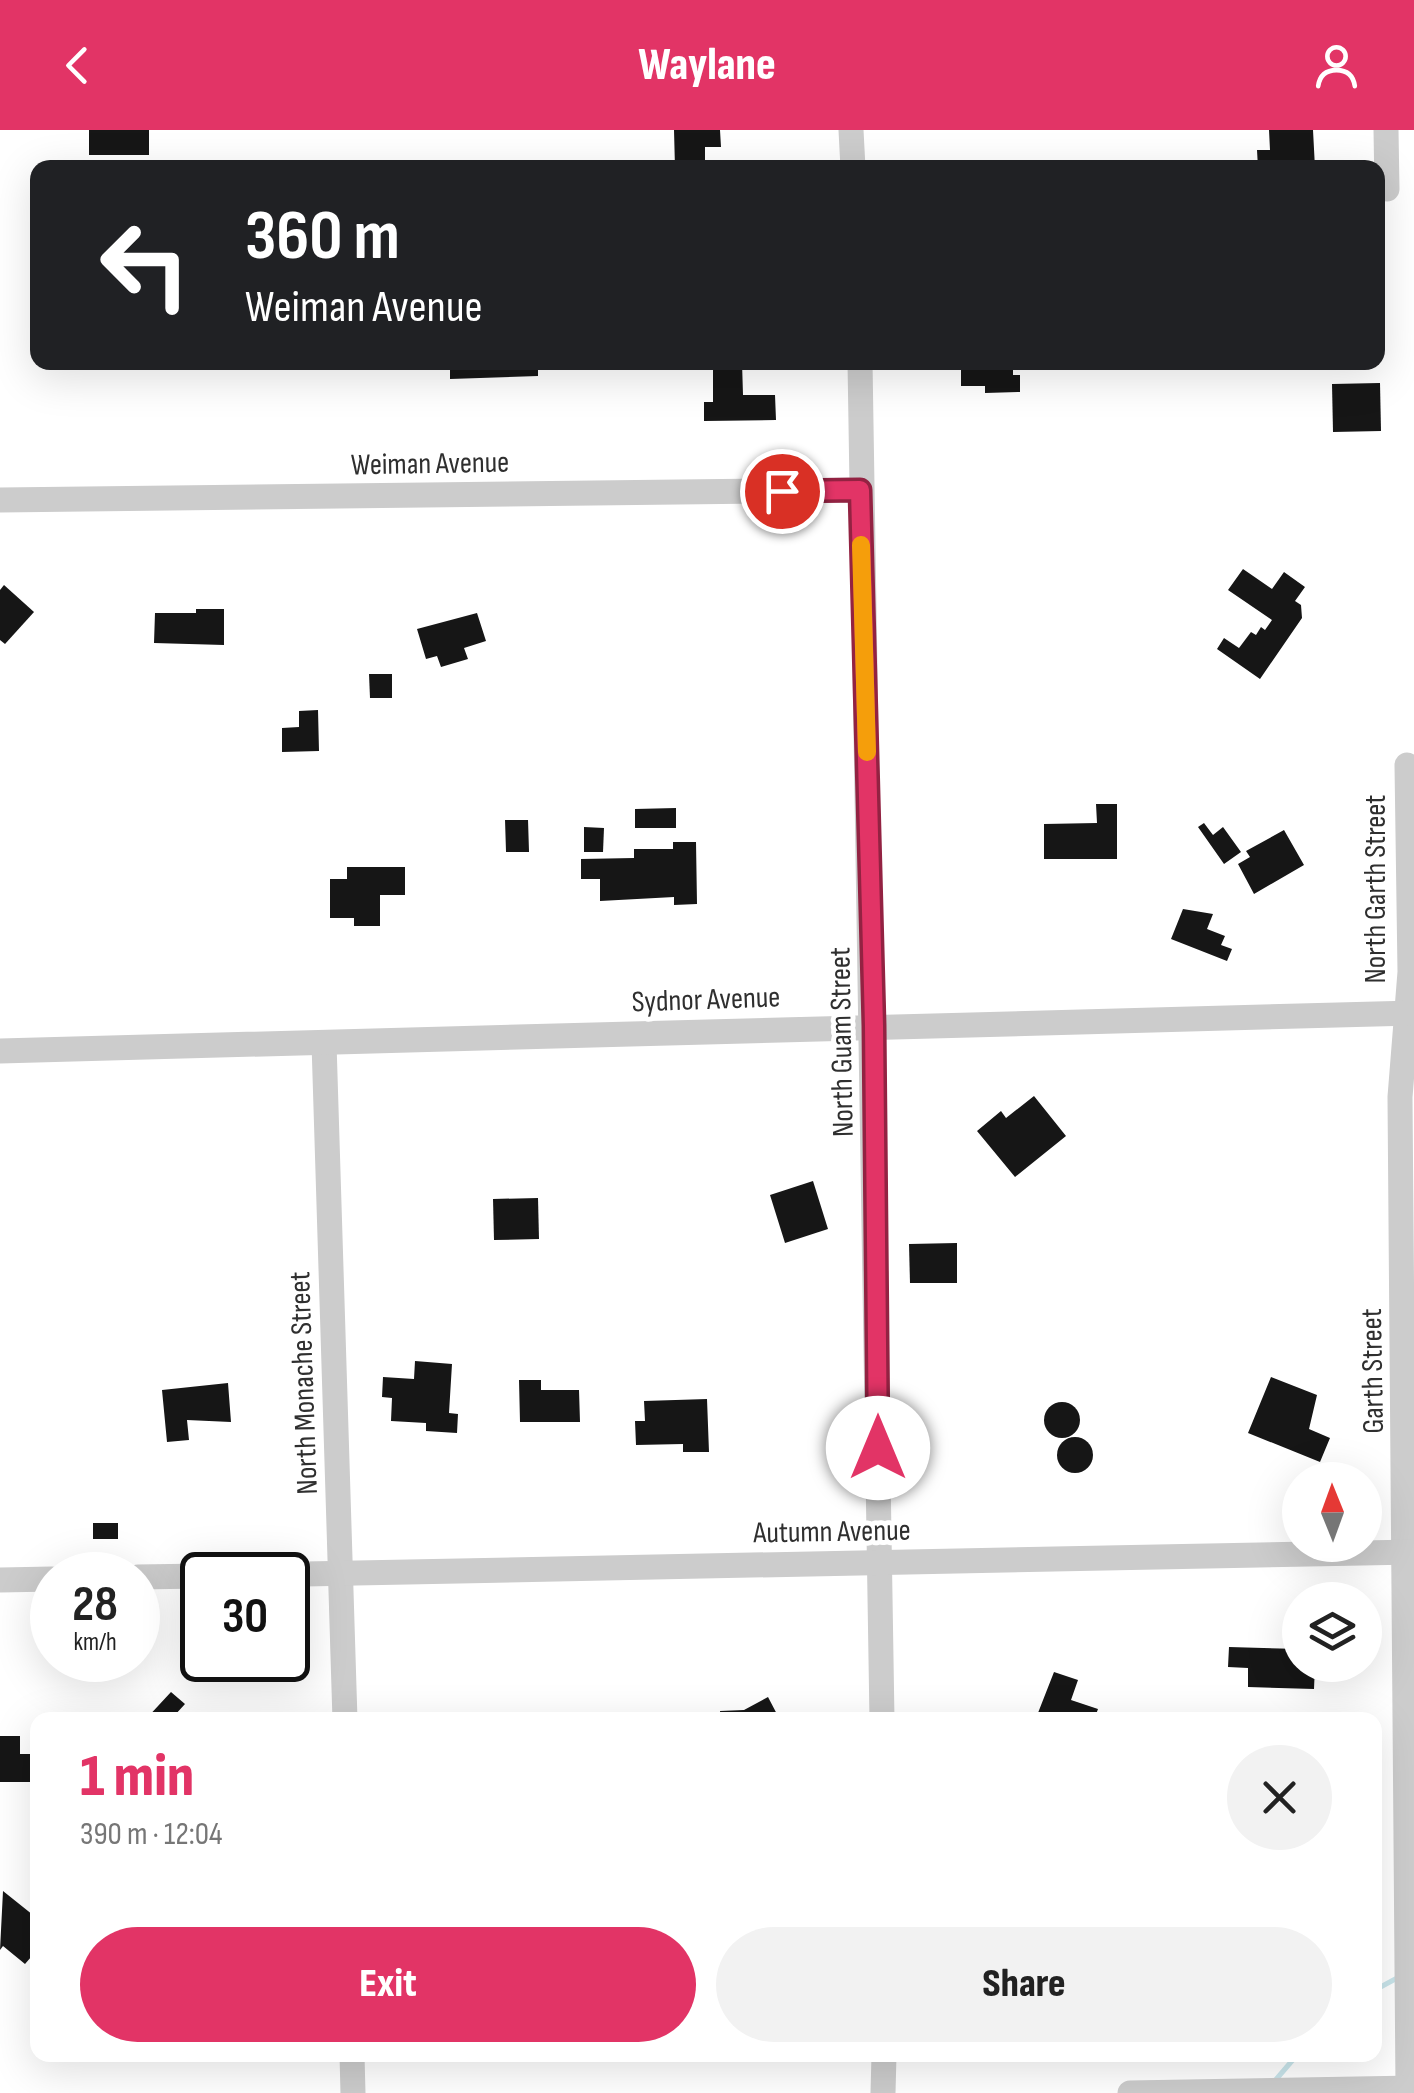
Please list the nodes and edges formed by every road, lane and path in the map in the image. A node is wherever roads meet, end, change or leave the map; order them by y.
1 (851, 130) edge
2 (1386, 130) edge
3 (853, 160) edge
4 (1387, 189) dead end
5 (860, 370) edge
6 (860, 490) junction
7 (0, 500) edge
8 (1407, 765) dead end
9 (1410, 1013) edge
10 (874, 1026) junction
11 (324, 1043) junction
12 (0, 1051) edge
13 (1410, 1552) edge
14 (879, 1562) junction
15 (341, 1573) junction
16 (310, 1574) edge
17 (30, 1579) edge
18 (0, 1580) edge
19 (345, 1712) edge
20 (882, 1712) edge
21 (352, 2062) edge
22 (884, 2062) edge
23 (1411, 2088) edge
24 (353, 2093) edge
25 (883, 2093) edge
26 (1130, 2093) edge

1 - 3 street
2 - 4 street
5 - 6 street, North Guam Street
6 - 7 street, Weiman Avenue
6 - 10 street, North Guam Street
8 - 9 street, North Garth Street
9 - 10 street, Sydnor Avenue
9 - 13 street, Garth Street
10 - 11 street, Sydnor Avenue
10 - 14 street, North Guam Street
11 - 12 street, Sydnor Avenue
11 - 15 street, North Monache Street
13 - 14 street, Autumn Avenue
13 - 23 street, Garth Street
14 - 15 street, Autumn Avenue
14 - 20 street, North Guam Street
15 - 16 street, Autumn Avenue
15 - 19 street, North Monache Street
17 - 18 street
21 - 24 street
22 - 25 street
23 - 26 street

